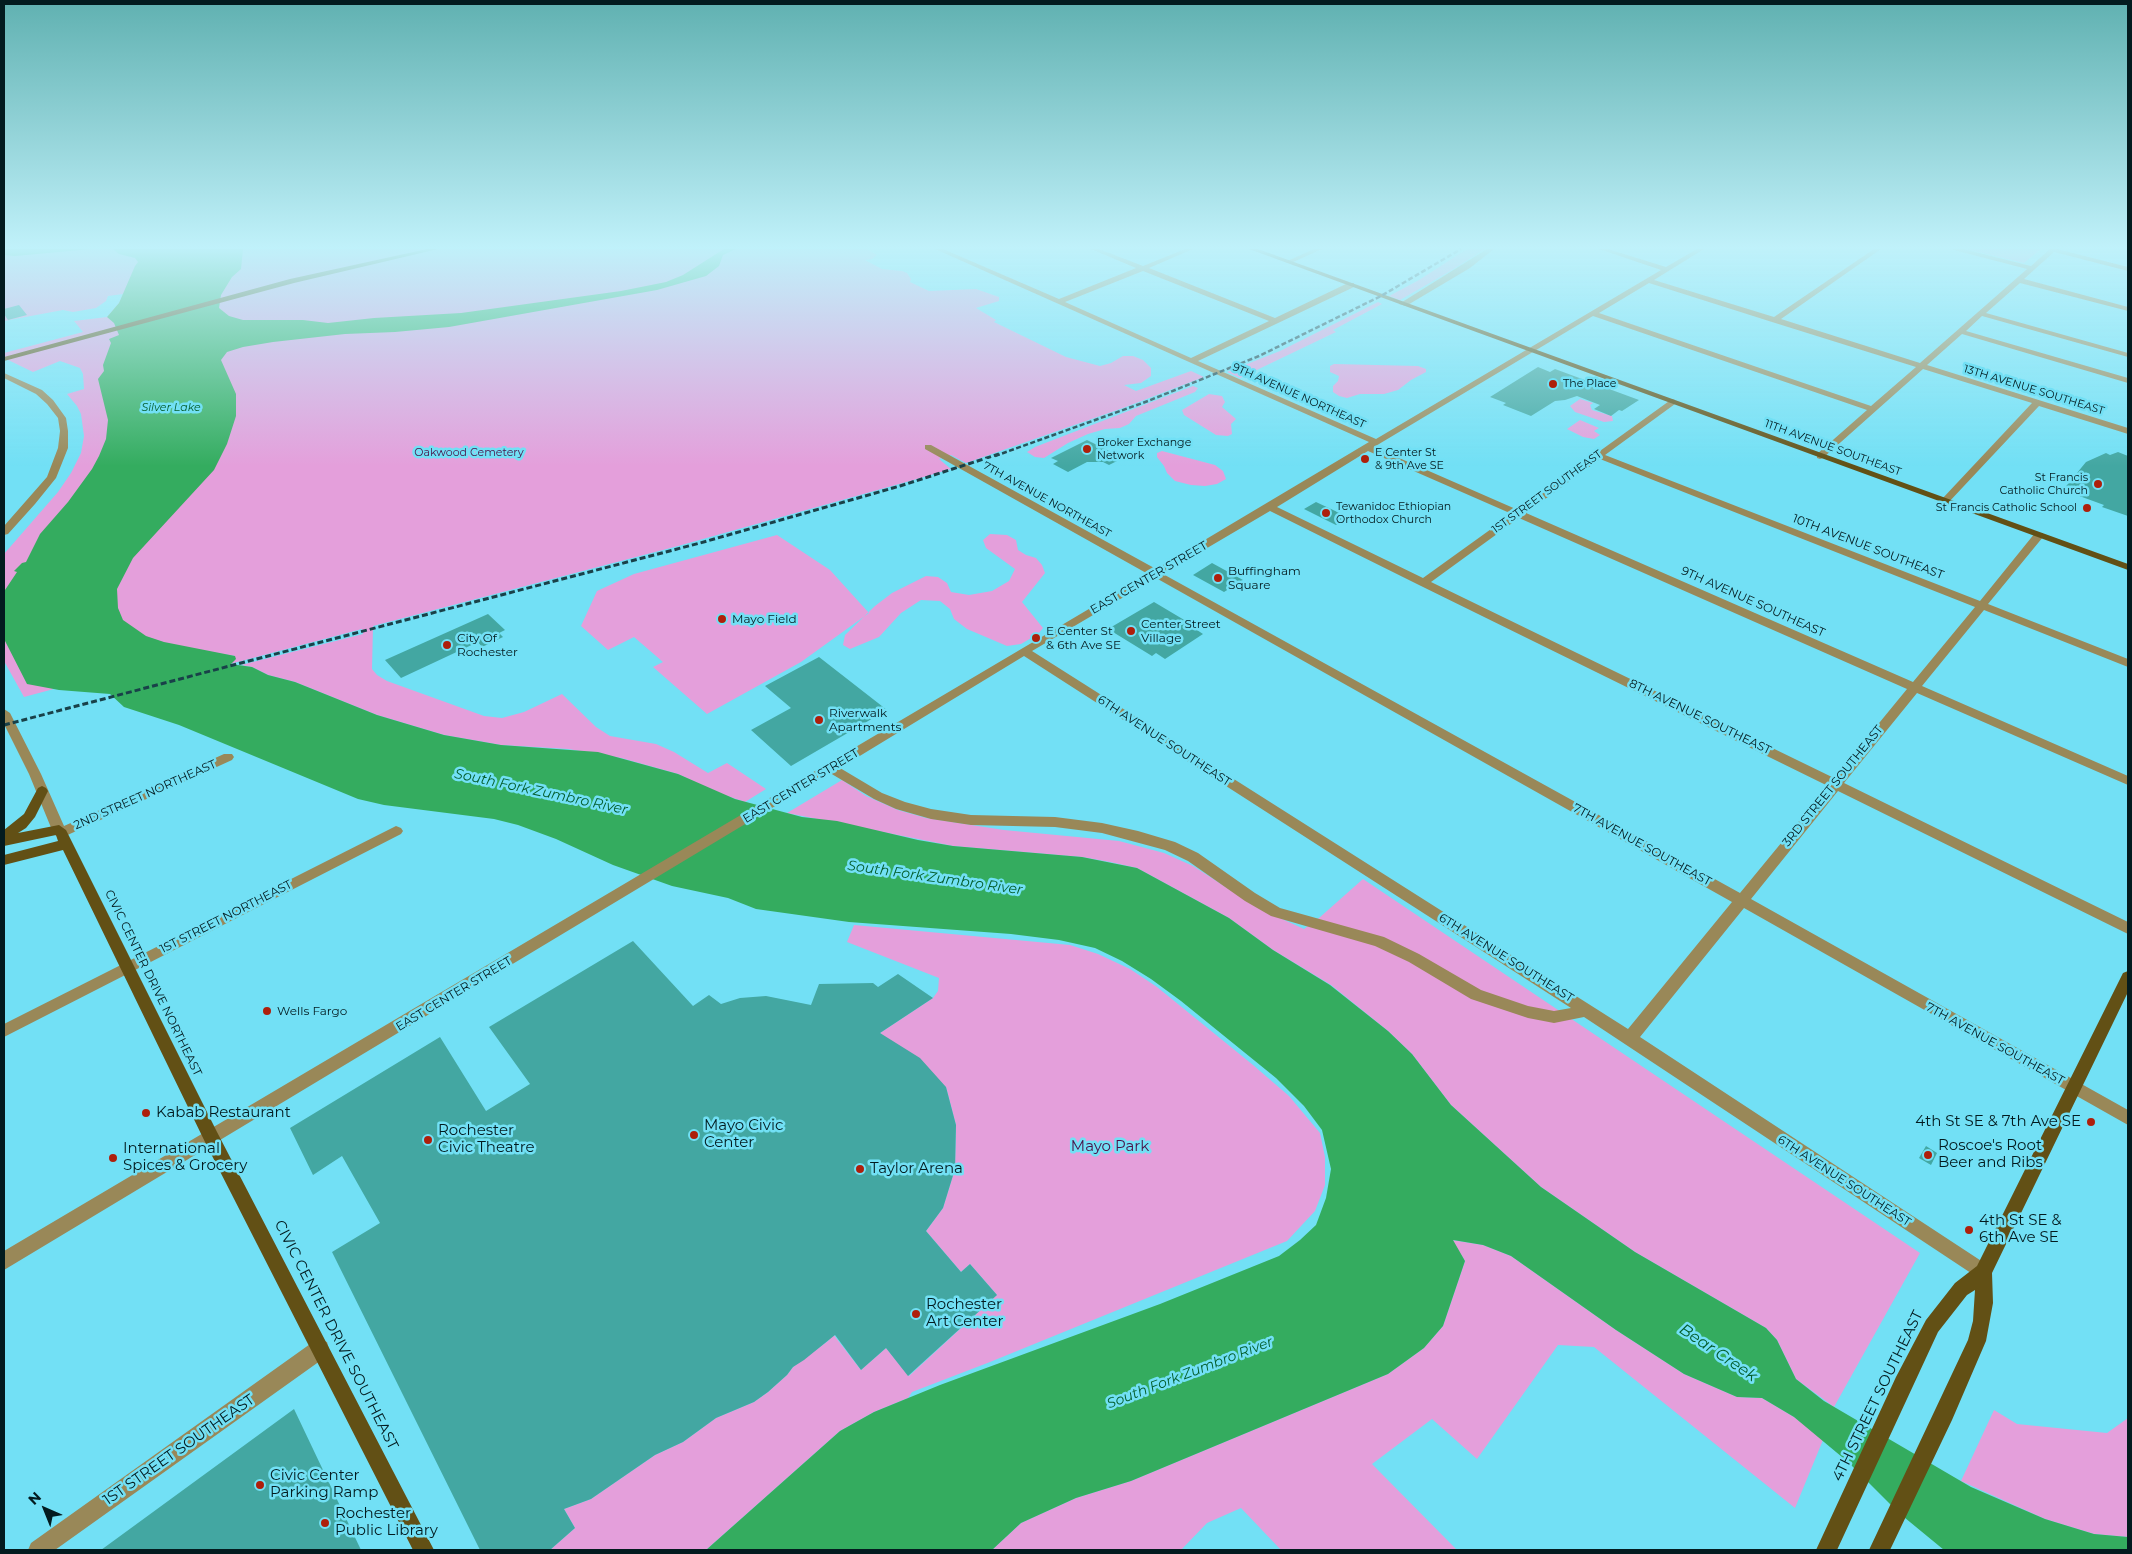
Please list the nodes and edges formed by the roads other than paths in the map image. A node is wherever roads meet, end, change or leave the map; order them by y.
1 (144, 322) edge
2 (1102, 322) edge
3 (1275, 322) edge
4 (1450, 322) edge
5 (1578, 322) edge
6 (1617, 322) edge
7 (1780, 322) edge
8 (1974, 322) edge
9 (2009, 322) edge
10 (1962, 332) junction
11 (1530, 351) junction
12 (2128, 355) edge
13 (4, 359) edge
14 (1191, 361) junction
15 (1922, 366) junction
16 (4, 375) edge
17 (2128, 381) edge
18 (1672, 402) junction
19 (2037, 403) junction
20 (1872, 409) junction
21 (2128, 431) edge
22 (1371, 445) junction
23 (928, 447) dead end
24 (1598, 454) junction
25 (1820, 456) junction
26 (1945, 501) junction
27 (1270, 507) junction
28 (1517, 514) junction
29 (4, 532) edge
30 (2039, 535) junction
31 (2128, 567) edge
32 (1156, 574) junction
33 (1423, 583) junction
34 (1981, 605) junction
35 (1024, 651) junction
36 (2128, 663) edge
37 (1914, 686) junction
38 (4, 713) edge
39 (228, 757) dead end
40 (831, 768) junction
41 (2128, 781) edge
42 (1836, 783) junction
43 (42, 791) junction
44 (396, 831) dead end
45 (62, 835) junction
46 (4, 836) edge
47 (4, 840) edge
48 (4, 860) edge
49 (1742, 900) junction
50 (2128, 928) edge
51 (127, 968) junction
52 (2128, 977) edge
53 (1586, 1010) junction
54 (4, 1031) edge
55 (1629, 1039) junction
56 (2074, 1087) junction
57 (2128, 1118) edge
58 (211, 1137) junction
59 (4, 1260) edge
60 (1983, 1272) junction
61 (320, 1349) junction
62 (1829, 1543) edge
63 (38, 1550) edge
64 (424, 1550) edge
65 (1879, 1550) edge

1 - 13 main road
2 - 14 street, 9TH AVENUE NORTHEAST
3 - 14 street
4 - 11 main road, 11TH AVENUE SOUTHEAST
5 - 11 street, EAST CENTER STREET
6 - 20 street
7 - 15 street, 13TH AVENUE SOUTHEAST
8 - 10 street
9 - 12 street
10 - 15 street
10 - 17 street
11 - 18 main road, 11TH AVENUE SOUTHEAST
11 - 22 street, EAST CENTER STREET
14 - 22 street, 9TH AVENUE NORTHEAST
15 - 19 street, 13TH AVENUE SOUTHEAST
15 - 20 street
16 - 29 street
18 - 24 street, 1ST STREET SOUTHEAST
18 - 25 main road, 11TH AVENUE SOUTHEAST
19 - 21 street, 13TH AVENUE SOUTHEAST
19 - 26 street
20 - 25 street
22 - 27 street, EAST CENTER STREET
22 - 28 street, 9TH AVENUE SOUTHEAST
23 - 32 street, 7TH AVENUE NORTHEAST
24 - 28 street, 1ST STREET SOUTHEAST
24 - 34 street, 10TH AVENUE SOUTHEAST
25 - 26 main road, 11TH AVENUE SOUTHEAST
26 - 30 main road, 11TH AVENUE SOUTHEAST
27 - 32 street, EAST CENTER STREET
27 - 33 street, 8TH AVENUE SOUTHEAST
28 - 33 street, 1ST STREET SOUTHEAST
28 - 37 street, 9TH AVENUE SOUTHEAST
30 - 31 main road, 11TH AVENUE SOUTHEAST
30 - 34 street, 3RD STREET SOUTHEAST
32 - 35 street, EAST CENTER STREET
32 - 49 street, 7TH AVENUE SOUTHEAST
33 - 42 street, 8TH AVENUE SOUTHEAST
34 - 36 street, 10TH AVENUE SOUTHEAST
34 - 37 street, 3RD STREET SOUTHEAST
35 - 40 street, EAST CENTER STREET
35 - 53 street, 6TH AVENUE SOUTHEAST
37 - 41 street, 9TH AVENUE SOUTHEAST
37 - 42 street, 3RD STREET SOUTHEAST
38 - 43 street
39 - 45 street, 2ND STREET NORTHEAST
40 - 53 street
40 - 58 street, EAST CENTER STREET
42 - 49 street, 3RD STREET SOUTHEAST
42 - 50 street, 8TH AVENUE SOUTHEAST
43 - 45 street
43 - 46 main road
44 - 51 street, 1ST STREET NORTHEAST
45 - 47 main road
45 - 48 main road
45 - 51 main road, CIVIC CENTER DRIVE NORTHEAST
49 - 55 street, 3RD STREET SOUTHEAST
49 - 56 street, 7TH AVENUE SOUTHEAST
51 - 54 street, 1ST STREET NORTHEAST
51 - 58 main road, CIVIC CENTER DRIVE NORTHEAST
52 - 56 main road, 4TH STREET SOUTHEAST
53 - 55 street, 6TH AVENUE SOUTHEAST
55 - 60 street, 6TH AVENUE SOUTHEAST
56 - 57 street, 7TH AVENUE SOUTHEAST
56 - 60 main road, 4TH STREET SOUTHEAST
58 - 59 street, EAST CENTER STREET
58 - 61 main road, CIVIC CENTER DRIVE SOUTHEAST
60 - 62 main road, 4TH STREET SOUTHEAST
60 - 65 main road, 4TH STREET SOUTHEAST
61 - 63 street, 1ST STREET SOUTHEAST
61 - 64 main road, CIVIC CENTER DRIVE SOUTHEAST

